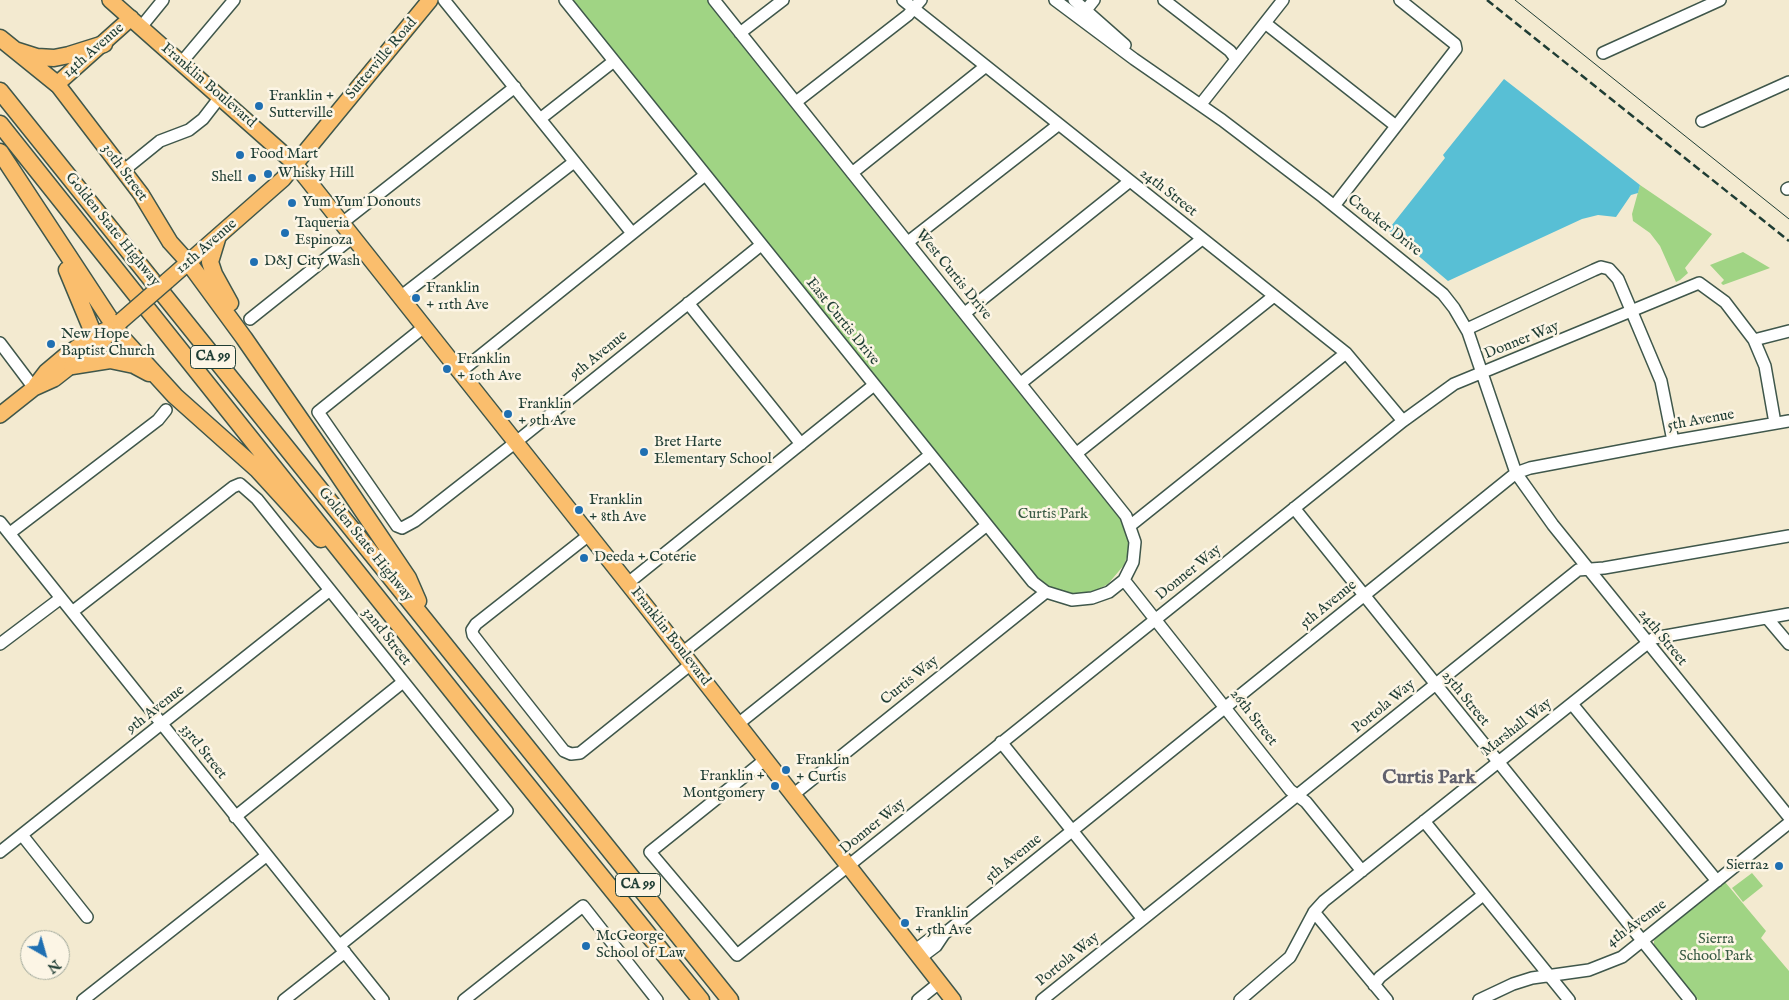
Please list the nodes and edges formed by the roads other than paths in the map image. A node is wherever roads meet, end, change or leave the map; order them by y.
1 (110, 0) edge
2 (163, 0) edge
3 (234, 0) edge
4 (430, 0) edge
5 (444, 0) edge
6 (566, 0) edge
7 (714, 0) edge
8 (783, 0) edge
9 (903, 0) edge
10 (1056, 0) edge
11 (1074, 0) edge
12 (1094, 0) edge
13 (1164, 0) edge
14 (1283, 0) edge
15 (1400, 0) edge
16 (1720, 0) edge
17 (918, 4) edge
18 (1086, 10) junction
19 (136, 22) junction
20 (1265, 23) junction
21 (740, 33) junction
22 (0, 38) edge
23 (104, 44) junction
24 (15, 50) junction
25 (1603, 53) dead end
26 (1236, 59) junction
27 (614, 61) junction
28 (181, 63) junction
29 (986, 66) junction
30 (1148, 67) junction
31 (1789, 82) edge
32 (57, 84) junction
33 (515, 87) junction
34 (0, 91) edge
35 (220, 97) junction
36 (796, 102) junction
37 (1201, 104) junction
38 (540, 119) junction
39 (1702, 121) dead end
40 (0, 124) edge
41 (1058, 124) junction
42 (1396, 126) junction
43 (0, 152) edge
44 (574, 162) junction
45 (295, 164) junction
46 (123, 171) junction
47 (852, 173) junction
48 (705, 175) junction
49 (1130, 181) junction
50 (1334, 206) junction
51 (342, 223) junction
52 (50, 231) junction
53 (632, 234) junction
54 (353, 237) junction
55 (217, 238) junction
56 (1202, 239) junction
57 (908, 242) junction
58 (762, 245) junction
59 (184, 267) junction
60 (1274, 296) junction
61 (400, 297) junction
62 (688, 304) junction
63 (1632, 312) junction
64 (965, 313) junction
65 (250, 319) dead end
66 (117, 323) junction
67 (424, 327) junction
68 (1467, 329) junction
69 (1789, 331) edge
70 (94, 335) junction
71 (244, 338) junction
72 (1754, 340) junction
73 (0, 343) edge
74 (1346, 353) junction
75 (72, 366) junction
76 (460, 372) junction
77 (1483, 373) junction
78 (160, 381) junction
79 (1021, 383) junction
80 (874, 385) junction
81 (34, 388) junction
82 (166, 410) dead end
83 (0, 415) edge
84 (1403, 421) junction
85 (1789, 421) edge
86 (1775, 423) junction
87 (1673, 441) junction
88 (516, 442) junction
89 (801, 444) junction
90 (1077, 453) junction
91 (930, 456) junction
92 (1516, 473) junction
93 (1294, 508) junction
94 (0, 522) edge
95 (987, 525) junction
96 (1131, 525) junction
97 (10, 533) junction
98 (589, 535) junction
99 (1789, 536) edge
100 (1589, 570) junction
101 (1124, 580) junction
102 (628, 583) junction
103 (330, 590) junction
104 (1046, 592) junction
105 (1364, 596) junction
106 (61, 598) junction
107 (72, 612) junction
108 (391, 612) junction
109 (1789, 614) edge
110 (1768, 618) junction
111 (1155, 620) junction
112 (427, 621) junction
113 (0, 644) edge
114 (1647, 644) junction
115 (1789, 644) edge
116 (687, 659) junction
117 (403, 682) junction
118 (1435, 685) junction
119 (1572, 704) junction
120 (1226, 708) junction
121 (162, 724) junction
122 (738, 724) junction
123 (1002, 742) junction
124 (766, 759) junction
125 (1497, 763) junction
126 (794, 794) junction
127 (1297, 796) junction
128 (235, 817) junction
129 (1789, 818) edge
130 (1424, 822) junction
131 (1789, 823) edge
132 (1074, 830) junction
133 (22, 835) junction
134 (0, 852) edge
135 (266, 856) junction
136 (849, 865) junction
137 (1362, 871) junction
138 (1717, 881) junction
139 (1483, 894) junction
140 (1314, 912) junction
141 (87, 917) dead end
142 (1143, 919) junction
143 (1643, 941) junction
144 (342, 948) junction
145 (917, 955) junction
146 (1549, 975) junction
147 (939, 983) junction
148 (1374, 985) junction
149 (83, 1000) edge
150 (284, 1000) edge
151 (384, 1000) edge
152 (464, 1000) edge
153 (657, 1000) edge
154 (701, 1000) edge
155 (730, 1000) edge
156 (918, 1000) edge
157 (953, 1000) edge
158 (1042, 1000) edge
159 (1240, 1000) edge
160 (1387, 1000) edge
161 (1479, 1000) edge
162 (1569, 1000) edge
163 (1690, 1000) edge

1 - 19 main road, Franklin Boulevard
2 - 19 street
3 - 28 street
4 - 45 main road, Sutterville Road
5 - 33 street
6 - 27 street, East Curtis Drive
7 - 21 street, West Curtis Drive
8 - 21 street
9 - 17 street, 24th Street
10 - 30 street, Crocker Drive
11 - 18 street, Crocker Drive
12 - 18 street
13 - 26 street
14 - 20 street
15 - 42 street
16 - 25 street
17 - 29 street, 24th Street
17 - 36 street
18 - 30 street, Crocker Drive
19 - 23 main road, 14th Avenue
19 - 28 main road, Franklin Boulevard
20 - 26 street
20 - 42 street
21 - 36 street, West Curtis Drive
22 - 24 highway
23 - 24 highway
23 - 32 main road, 14th Avenue
24 - 32 highway
26 - 37 street
27 - 38 street
27 - 48 street, East Curtis Drive
28 - 35 main road, Franklin Boulevard
29 - 41 street, 24th Street
29 - 47 street
30 - 37 street, Crocker Drive
31 - 39 street
32 - 46 main road, 30th Street
33 - 38 street
33 - 51 street
34 - 112 highway, Golden State Highway / CA 99
35 - 45 main road, Franklin Boulevard
35 - 46 street
36 - 47 street, West Curtis Drive
37 - 50 street, Crocker Drive
38 - 44 street
40 - 108 highway, Golden State Highway / CA 99
41 - 49 street, 24th Street
41 - 57 street
42 - 50 street
43 - 52 highway
44 - 53 street
44 - 61 street
45 - 51 main road, Franklin Boulevard
45 - 55 main road, 12th Avenue
46 - 59 main road, 30th Street
47 - 57 street, West Curtis Drive
48 - 53 street
48 - 58 street, East Curtis Drive
49 - 56 street, 24th Street
49 - 64 street
50 - 68 street, Crocker Drive
51 - 54 main road, Franklin Boulevard
52 - 66 highway
52 - 70 highway
53 - 76 street
54 - 61 main road, Franklin Boulevard
54 - 65 street
55 - 59 main road, 12th Avenue
55 - 71 highway
56 - 60 street, 24th Street
56 - 79 street
57 - 64 street, West Curtis Drive
58 - 62 street, 9th Avenue
58 - 80 street, East Curtis Drive
59 - 66 main road, 12th Avenue, bridge
59 - 71 highway
60 - 74 street, 24th Street
60 - 90 street
61 - 67 main road, Franklin Boulevard
62 - 88 street, 9th Avenue
62 - 89 street
63 - 68 street
63 - 72 street, Donner Way
63 - 77 street, Donner Way
63 - 87 street
64 - 79 street, West Curtis Drive
66 - 70 main road, 12th Avenue
66 - 75 main road, 12th Avenue
66 - 78 highway
67 - 76 main road, Franklin Boulevard
67 - 88 street, 9th Avenue
68 - 77 street, Crocker Drive
69 - 72 street
70 - 81 main road, 12th Avenue
71 - 112 highway
72 - 86 street
73 - 81 street
74 - 84 street, 24th Street
74 - 96 street
75 - 78 highway
75 - 81 main road, 12th Avenue
76 - 88 main road, Franklin Boulevard
77 - 84 street, Donner Way
77 - 92 street, Crocker Drive
78 - 108 highway
79 - 90 street, West Curtis Drive
80 - 89 street
80 - 91 street, East Curtis Drive
81 - 83 main road, 12th Avenue
82 - 97 street
84 - 93 street, Donner Way
85 - 86 street, 5th Avenue
86 - 87 street, 5th Avenue
87 - 92 street, 5th Avenue
88 - 98 main road, Franklin Boulevard
89 - 102 street
90 - 96 street, West Curtis Drive
91 - 95 street, East Curtis Drive
91 - 116 street
92 - 100 street, 24th Street
92 - 105 street, 5th Avenue
93 - 105 street, 25th Street
93 - 111 street, Donner Way
94 - 97 street, 33rd Street
95 - 104 street, East Curtis Drive
95 - 122 street
96 - 101 street, West Curtis Drive
97 - 106 street, 33rd Street
98 - 102 main road, Franklin Boulevard
98 - 116 street
99 - 100 street, Portola Way
100 - 114 street, 24th Street
100 - 118 street, Portola Way
101 - 104 street, East Curtis Drive
101 - 111 street, 26th Street
102 - 116 main road, Franklin Boulevard
103 - 107 street, 32nd Street
103 - 117 street, 32nd Street
103 - 121 street, 9th Avenue
104 - 126 street, Curtis Way
105 - 118 street, 25th Street
105 - 120 street, 5th Avenue
106 - 107 street, 33rd Street
106 - 113 street
107 - 121 street, 33rd Street
108 - 154 highway, Golden State Highway / CA 99
109 - 110 street, Marshall Way
110 - 114 street, Marshall Way
110 - 115 street
111 - 120 street, 26th Street
111 - 123 street, Donner Way
112 - 155 highway, Golden State Highway / CA 99
114 - 119 street, Marshall Way
114 - 129 street, 24th Street
116 - 122 main road, Franklin Boulevard
117 - 128 street
117 - 144 street, 32nd Street
118 - 125 street, 25th Street
118 - 127 street, Portola Way
119 - 125 street, Marshall Way
119 - 138 street
120 - 127 street, 26th Street
120 - 132 street, 5th Avenue
121 - 128 street, 33rd Street
121 - 133 street, 9th Avenue
122 - 124 main road, Franklin Boulevard
123 - 132 street
123 - 136 street, Donner Way
124 - 126 main road, Franklin Boulevard
124 - 136 street, Donner Way
125 - 130 street, Marshall Way
125 - 143 street, 25th Street
126 - 136 main road, Franklin Boulevard
127 - 137 street, 26th Street
127 - 142 street, Portola Way
128 - 135 street, 33rd Street
130 - 137 street, Marshall Way
130 - 139 street
131 - 138 street, 4th Avenue
132 - 142 street
132 - 145 street, 5th Avenue
133 - 134 street, 9th Avenue
133 - 141 street
135 - 144 street, 33rd Street
135 - 149 street
136 - 145 main road, Franklin Boulevard
137 - 140 street, Marshall Way
138 - 143 street, 4th Avenue
139 - 146 street
139 - 148 street
140 - 148 street
140 - 159 street, Marshall Way
142 - 158 street, Portola Way
143 - 146 street, 4th Avenue
143 - 163 street, 25th Street
144 - 150 street
144 - 151 street, 33rd Street
145 - 147 main road, Franklin Boulevard
146 - 161 street, 4th Avenue
146 - 162 street
147 - 156 street
147 - 157 main road, Franklin Boulevard
148 - 160 street
152 - 153 street

